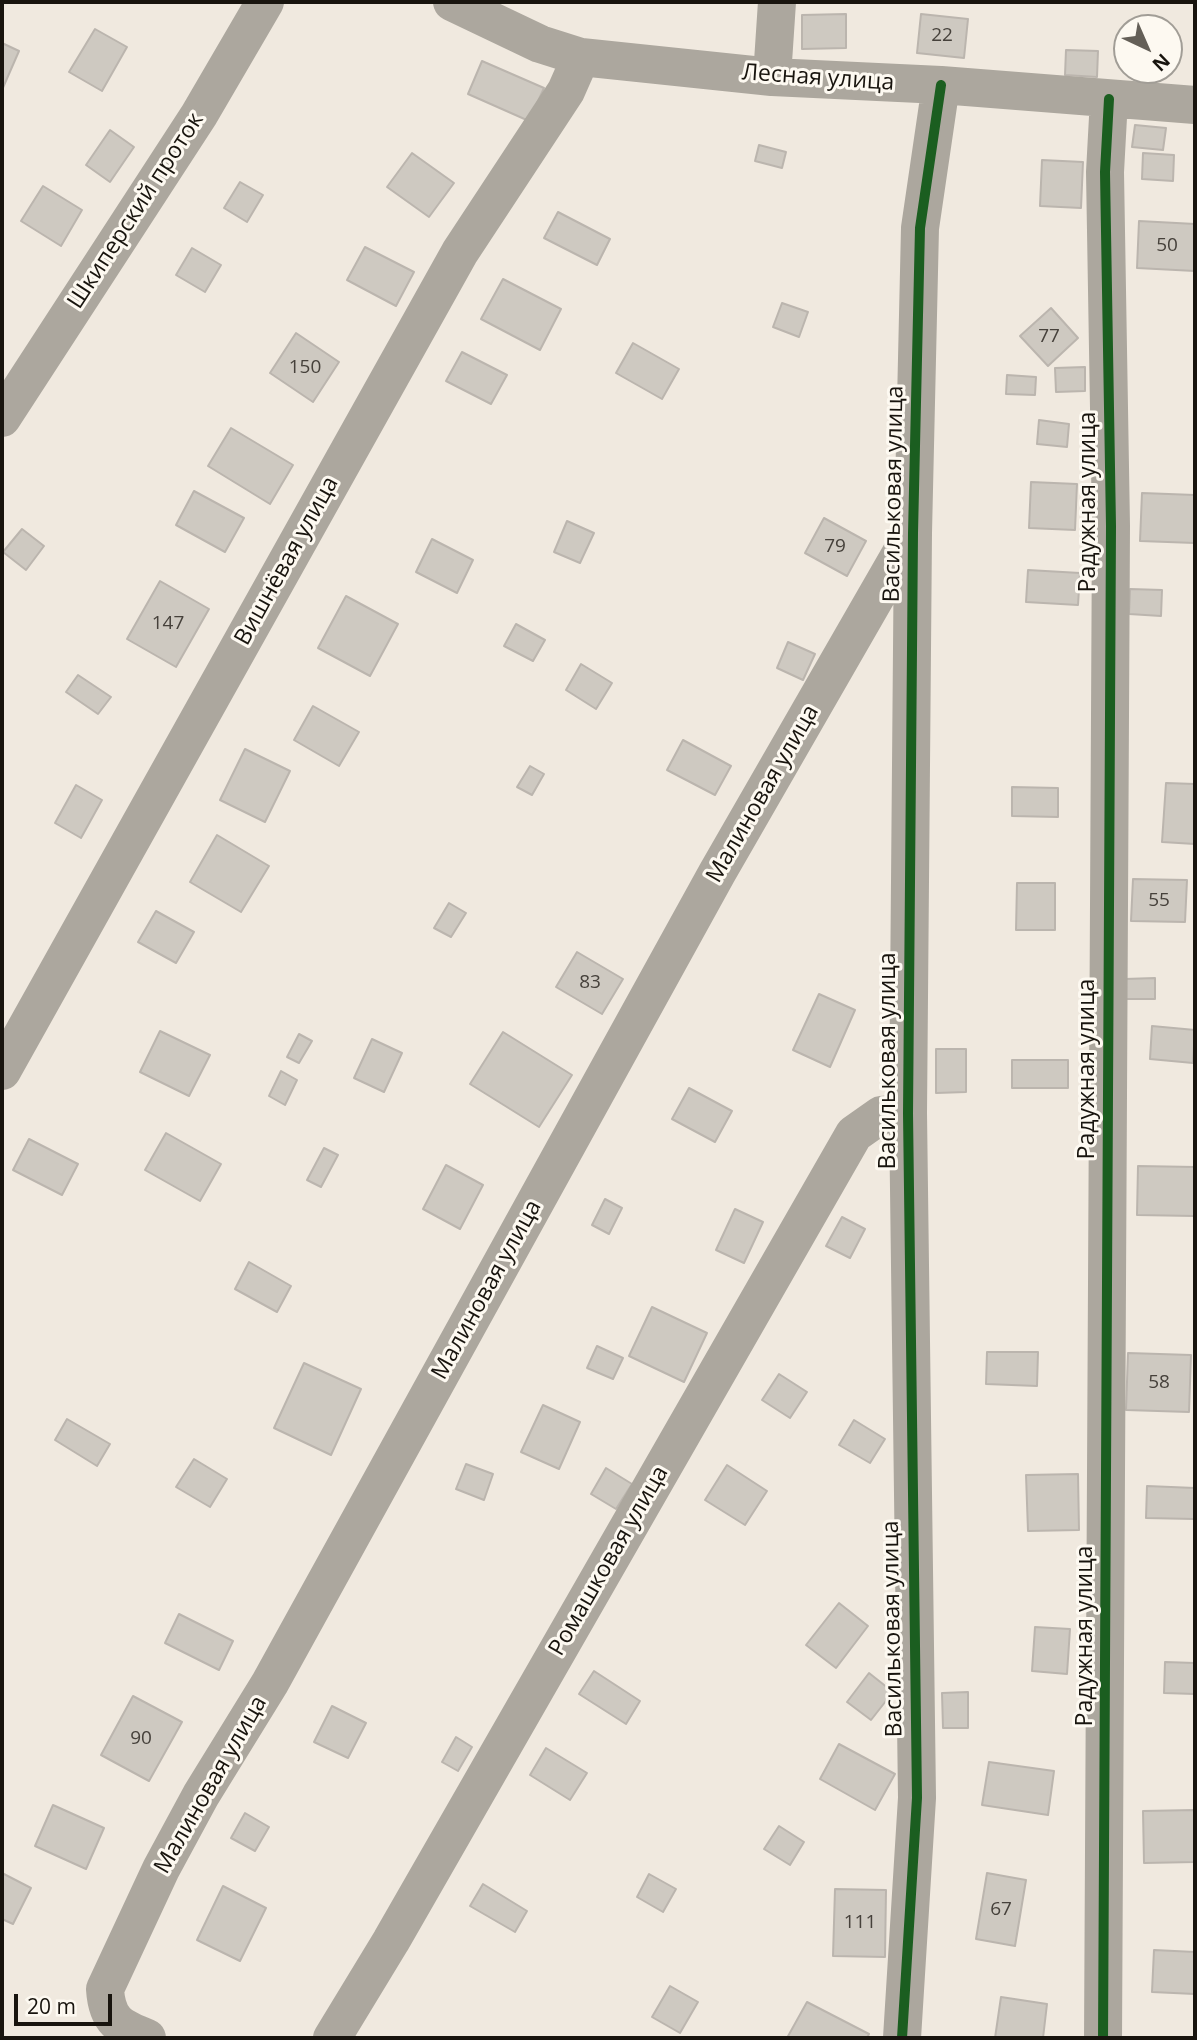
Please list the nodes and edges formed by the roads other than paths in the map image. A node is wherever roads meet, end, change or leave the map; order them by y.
1 (265, 2) edge
2 (452, 2) edge
3 (777, 2) edge
4 (500, 13) edge
5 (581, 57) junction
6 (772, 77) junction
7 (941, 85) junction
8 (1109, 99) junction
9 (1195, 105) edge
10 (2, 418) edge
11 (913, 533) junction
12 (2, 1071) edge
13 (908, 1114) junction
14 (148, 2038) edge
15 (332, 2038) edge
16 (902, 2038) edge
17 (1103, 2038) edge

1 - 10 street, Шкиперский проток
2 - 4 street, Лесная улица
3 - 6 street
4 - 5 street, Лесная улица
5 - 6 street, Лесная улица
5 - 12 street, Вишнёвая улица
6 - 7 street, Лесная улица
7 - 8 street, Лесная улица
7 - 11 street, Васильковая улица
8 - 9 street, Лесная улица
8 - 17 street, Радужная улица
11 - 13 street, Васильковая улица
11 - 14 street, Малиновая улица
13 - 15 street, Ромашковая улица
13 - 16 street, Васильковая улица

